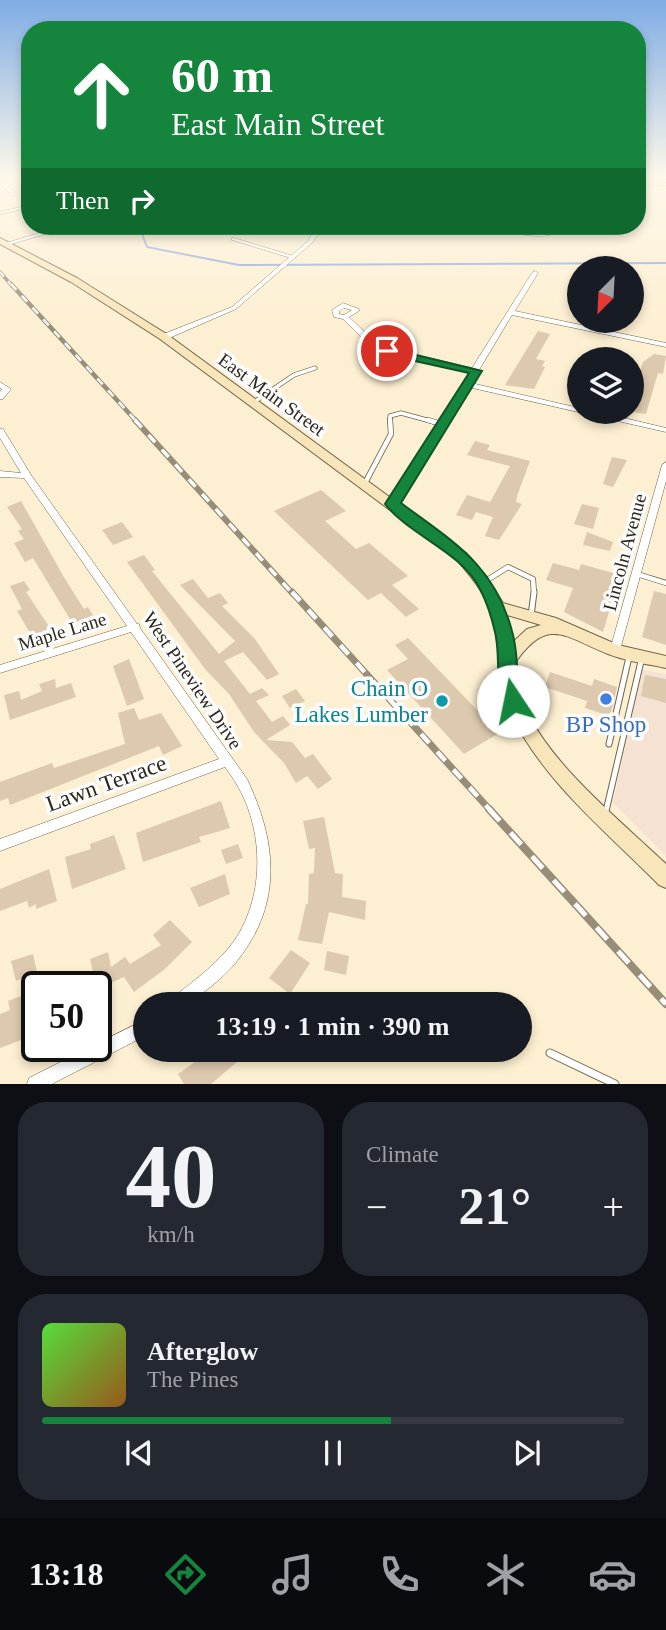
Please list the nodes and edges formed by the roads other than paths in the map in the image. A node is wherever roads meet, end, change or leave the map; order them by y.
1 (28, 235) edge
2 (314, 235) edge
3 (233, 239) dead end
4 (3, 243) edge
5 (290, 259) junction
6 (535, 273) dead end
7 (512, 313) junction
8 (345, 317) dead end
9 (164, 337) junction
10 (666, 345) edge
11 (315, 368) dead end
12 (476, 371) junction
13 (0, 384) edge
14 (468, 385) junction
15 (0, 397) edge
16 (254, 402) junction
17 (567, 408) edge
18 (443, 424) junction
19 (639, 424) edge
20 (666, 430) edge
21 (0, 431) edge
22 (666, 465) edge
23 (0, 474) edge
24 (27, 475) junction
25 (364, 484) junction
26 (663, 488) edge
27 (392, 504) junction
28 (636, 573) junction
29 (484, 582) junction
30 (666, 583) edge
31 (498, 607) junction
32 (530, 617) junction
33 (560, 626) junction
34 (135, 627) junction
35 (629, 653) junction
36 (666, 662) edge
37 (506, 664) junction
38 (0, 669) edge
39 (609, 744) dead end
40 (227, 761) junction
41 (605, 816) junction
42 (0, 845) edge
43 (666, 878) edge
44 (191, 992) edge
45 (133, 1034) edge
46 (550, 1053) dead end
47 (35, 1084) edge
48 (615, 1084) edge

1 - 4 lane
2 - 5 street
3 - 5 lane
4 - 9 main road, East Main Street
5 - 9 street
6 - 7 street
7 - 10 street
7 - 12 street
8 - 12 street
9 - 16 main road, East Main Street
11 - 16 lane
12 - 14 street
13 - 15 street
14 - 17 street
14 - 18 street
16 - 25 main road, East Main Street
18 - 25 lane
18 - 27 street
19 - 20 street
21 - 24 street, West Pineview Drive
22 - 26 street, Lincoln Avenue
23 - 24 street
24 - 34 street, West Pineview Drive
25 - 27 main road, East Main Street
26 - 28 street, Lincoln Avenue
27 - 29 main road, East Main Street
28 - 30 lane
28 - 35 street, Lincoln Avenue
29 - 31 main road, East Main Street
29 - 32 lane
31 - 32 main road
31 - 37 main road, East Main Street
32 - 33 main road
33 - 35 main road
33 - 37 main road
34 - 38 street, Maple Lane
34 - 40 street, West Pineview Drive
35 - 36 main road
35 - 39 lane
35 - 41 lane
37 - 41 main road, East Main Street
40 - 42 street, Lawn Terrace
40 - 44 street, West Pineview Drive
41 - 43 main road, East Main Street
45 - 47 street
46 - 48 lane

